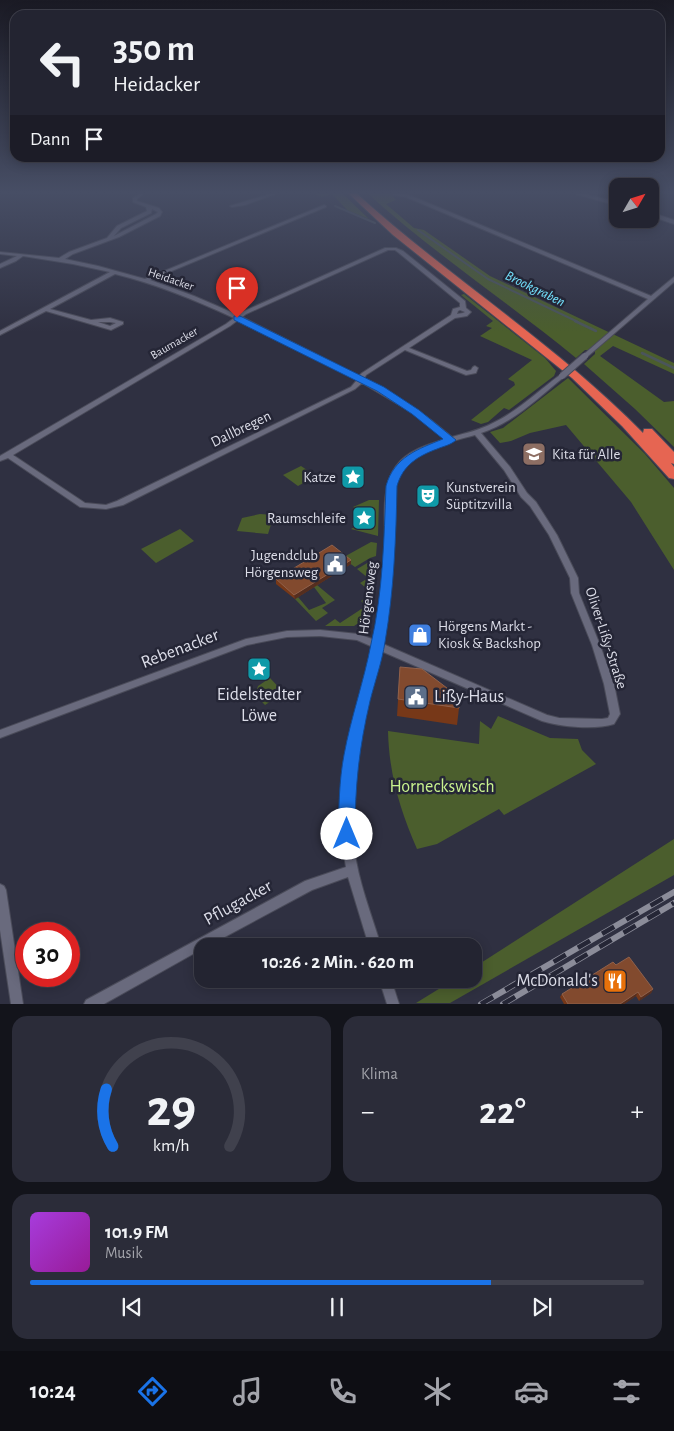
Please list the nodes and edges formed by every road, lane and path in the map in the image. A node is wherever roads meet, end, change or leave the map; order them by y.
1 (108, 239) edge
2 (245, 239) edge
3 (403, 239) edge
4 (415, 239) edge
5 (511, 239) edge
6 (393, 248) joint
7 (0, 253) edge
8 (22, 255) junction
9 (60, 260) junction
10 (0, 266) edge
11 (113, 273) junction
12 (674, 279) edge
13 (144, 281) junction
14 (650, 298) junction
15 (46, 309) junction
16 (237, 318) junction
17 (93, 321) dead end
18 (0, 333) edge
19 (405, 348) junction
20 (475, 368) dead end
21 (361, 379) junction
22 (477, 432) junction
23 (451, 440) junction
24 (7, 454) junction
25 (0, 459) edge
26 (674, 460) edge
27 (674, 475) edge
28 (378, 645) junction
29 (0, 734) edge
30 (353, 870) junction
31 (0, 890) edge
32 (373, 938) edge
33 (388, 988) edge
34 (17, 1004) edge
35 (90, 1004) edge
36 (393, 1004) edge

1 - 9 street
2 - 13 street
3 - 27 highway
4 - 26 highway
5 - 14 street
6 - 16 street, Baumacker
6 - 19 street, Dallbregen
7 - 8 street, Heidacker
8 - 9 street, Heidacker
8 - 10 street
9 - 11 street, Heidacker
11 - 13 street, Heidacker
11 - 15 street
12 - 14 street, Hörgensweg
13 - 16 street, Heidacker
14 - 22 street, Hörgensweg, bridge
15 - 17 street
15 - 18 street
16 - 21 street, Heidacker
16 - 24 street, Baumacker
19 - 20 street
19 - 21 street, Dallbregen
21 - 23 street, Heidacker
21 - 24 street, Dallbregen
22 - 23 street, Hörgensweg
22 - 28 street, Oliver-Lißy-Straße
23 - 28 street, Hörgensweg
24 - 25 street, Baumacker
28 - 29 street, Rebenacker
28 - 30 street, Hörgensweg
30 - 32 street, Hörgensweg
30 - 35 street, Pflugacker
31 - 34 street
33 - 36 street

